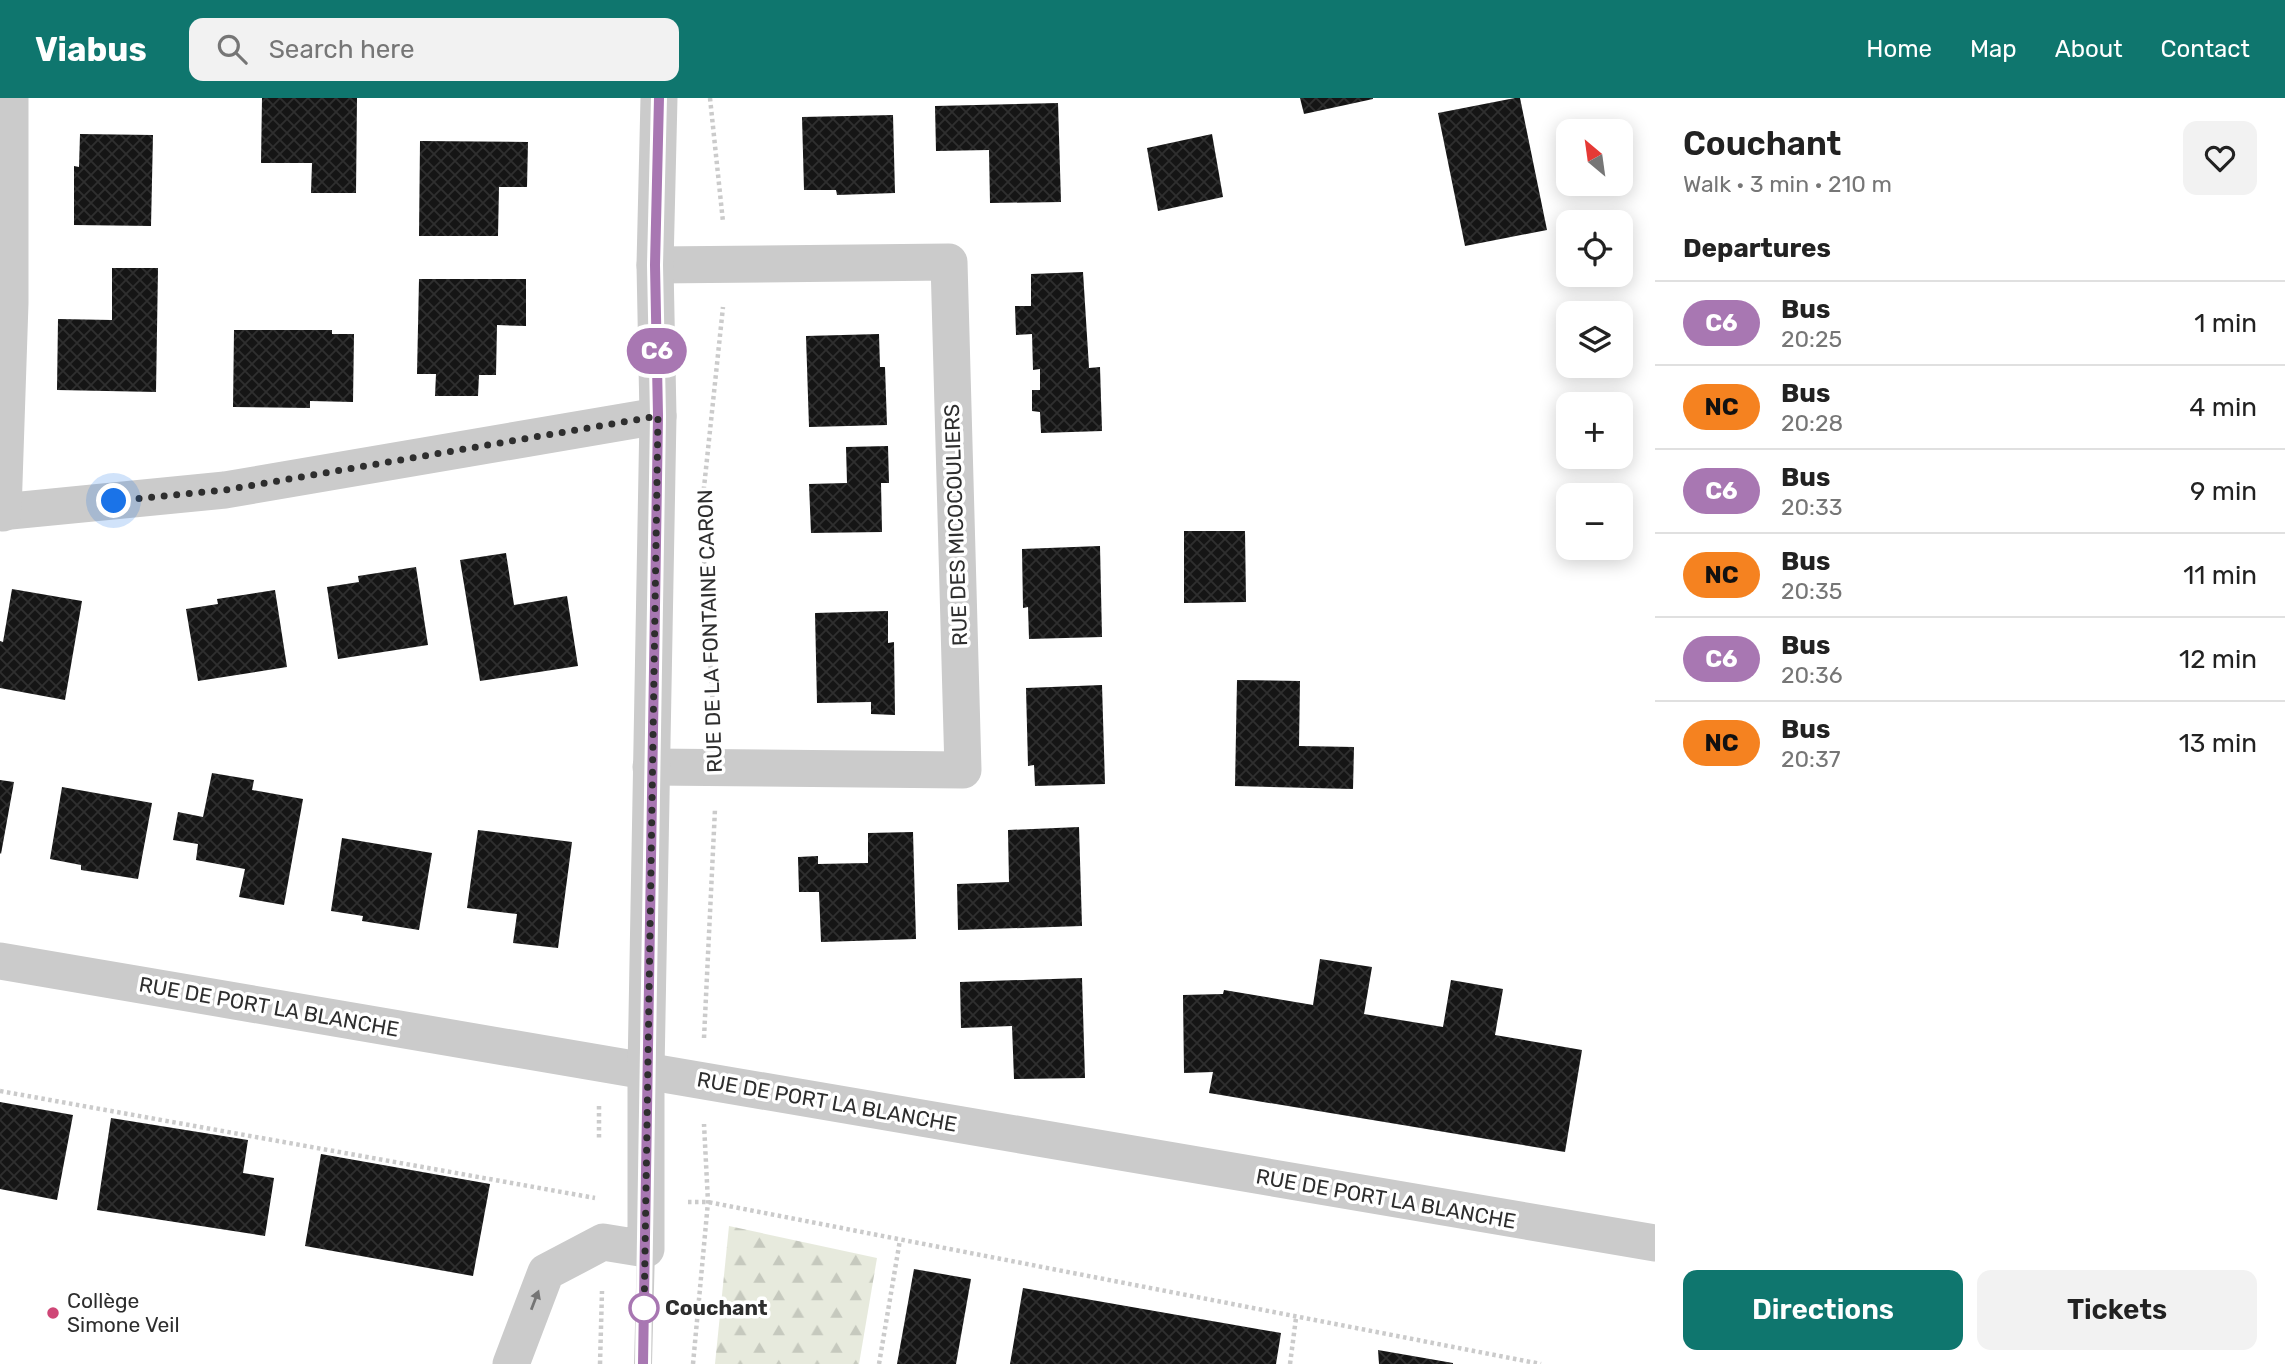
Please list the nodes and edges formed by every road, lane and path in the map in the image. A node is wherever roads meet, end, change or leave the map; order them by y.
1 (10, 98) edge
2 (659, 98) edge
3 (710, 98) edge
4 (727, 264) junction
5 (655, 265) junction
6 (5, 302) edge
7 (658, 416) junction
8 (701, 510) dead end
9 (1, 512) edge
10 (702, 524) dead end
11 (651, 767) junction
12 (716, 768) junction
13 (0, 961) edge
14 (646, 1071) junction
15 (702, 1081) junction
16 (0, 1091) edge
17 (647, 1202) junction
18 (708, 1202) junction
19 (900, 1240) junction
20 (1655, 1243) edge
21 (646, 1249) junction
22 (1296, 1318) junction
23 (511, 1364) edge
24 (643, 1364) edge
25 (694, 1364) edge
26 (879, 1364) edge
27 (1290, 1364) edge
28 (1541, 1364) edge

1 - 6 street
2 - 5 street
3 - 4 path, RUE DE LA FONTAINE CARON
4 - 5 street, RUE DES MICOCOULIERS
4 - 8 path, RUE DE LA FONTAINE CARON
4 - 12 street, RUE DES MICOCOULIERS
5 - 7 street
6 - 9 street
7 - 9 street
7 - 11 street
10 - 12 path, RUE DE LA FONTAINE CARON
11 - 12 street, RUE DES MICOCOULIERS
11 - 14 street
12 - 15 path, RUE DE LA FONTAINE CARON
13 - 14 street, RUE DE PORT LA BLANCHE
14 - 15 street, RUE DE PORT LA BLANCHE
14 - 17 street
15 - 18 path, RUE DE LA FONTAINE CARON
15 - 20 street, RUE DE PORT LA BLANCHE
16 - 17 path
17 - 18 path
17 - 21 street
18 - 19 path
18 - 25 path, RUE DE LA FONTAINE CARON
19 - 22 path
19 - 26 path
23 -> 21 street
21 - 24 lane
22 - 27 path
22 - 28 path

